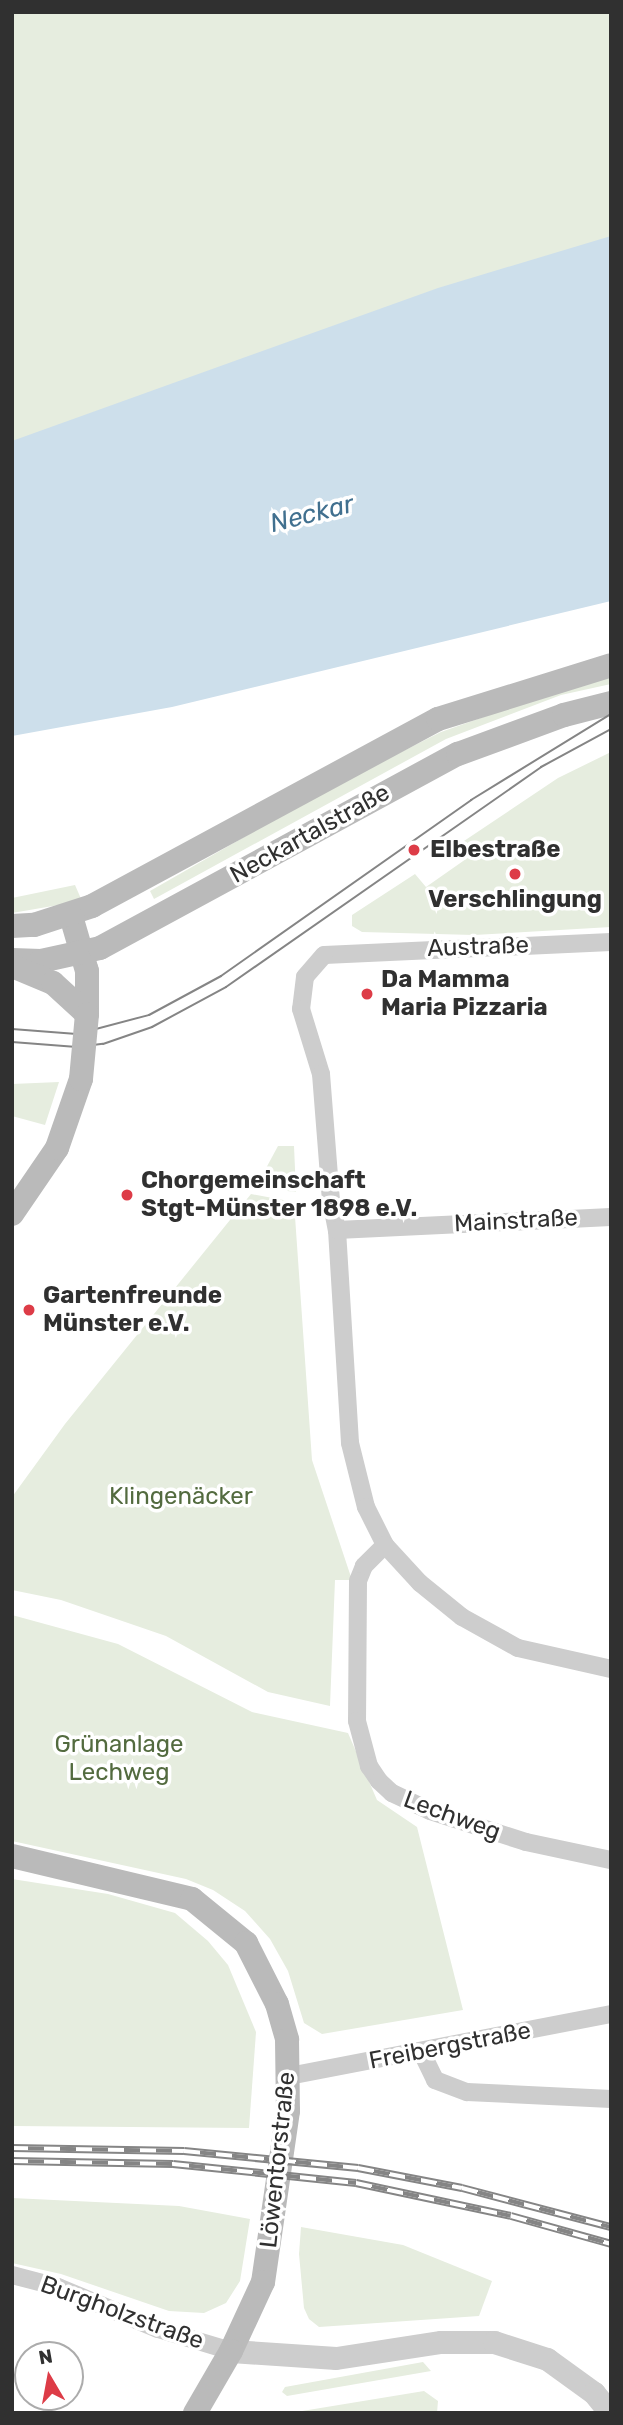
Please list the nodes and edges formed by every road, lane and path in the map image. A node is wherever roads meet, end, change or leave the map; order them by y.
1 (611, 665) edge
2 (611, 703) edge
3 (71, 916) junction
4 (12, 926) edge
5 (611, 942) edge
6 (83, 954) junction
7 (12, 960) edge
8 (12, 966) edge
9 (87, 1014) junction
10 (12, 1214) edge
11 (611, 1217) edge
12 (337, 1230) junction
13 (385, 1545) junction
14 (611, 1669) edge
15 (12, 1856) edge
16 (611, 1860) edge
17 (611, 2014) edge
18 (422, 2053) junction
19 (289, 2076) junction
20 (611, 2099) edge
21 (12, 2275) edge
22 (231, 2351) junction
23 (195, 2413) edge
24 (610, 2413) edge

1 - 3 main road, Neckartalstraße
2 - 6 main road, Neckartalstraße
3 - 4 main road, Neckartalstraße
3 - 6 main road
5 - 12 street, Austraße
6 - 7 main road, Neckartalstraße
6 - 9 main road
8 - 9 main road
9 - 10 main road, bridge
11 - 12 street, Mainstraße
12 - 13 street
13 - 14 street
13 - 16 street, Lechweg
15 - 19 main road, Löwentorstraße
17 - 18 street, Freibergstraße
18 - 19 street, Freibergstraße
18 - 20 street
19 - 22 main road, Löwentorstraße
21 - 22 street, Burgholzstraße
22 - 23 main road, Löwentorstraße
22 - 24 street

